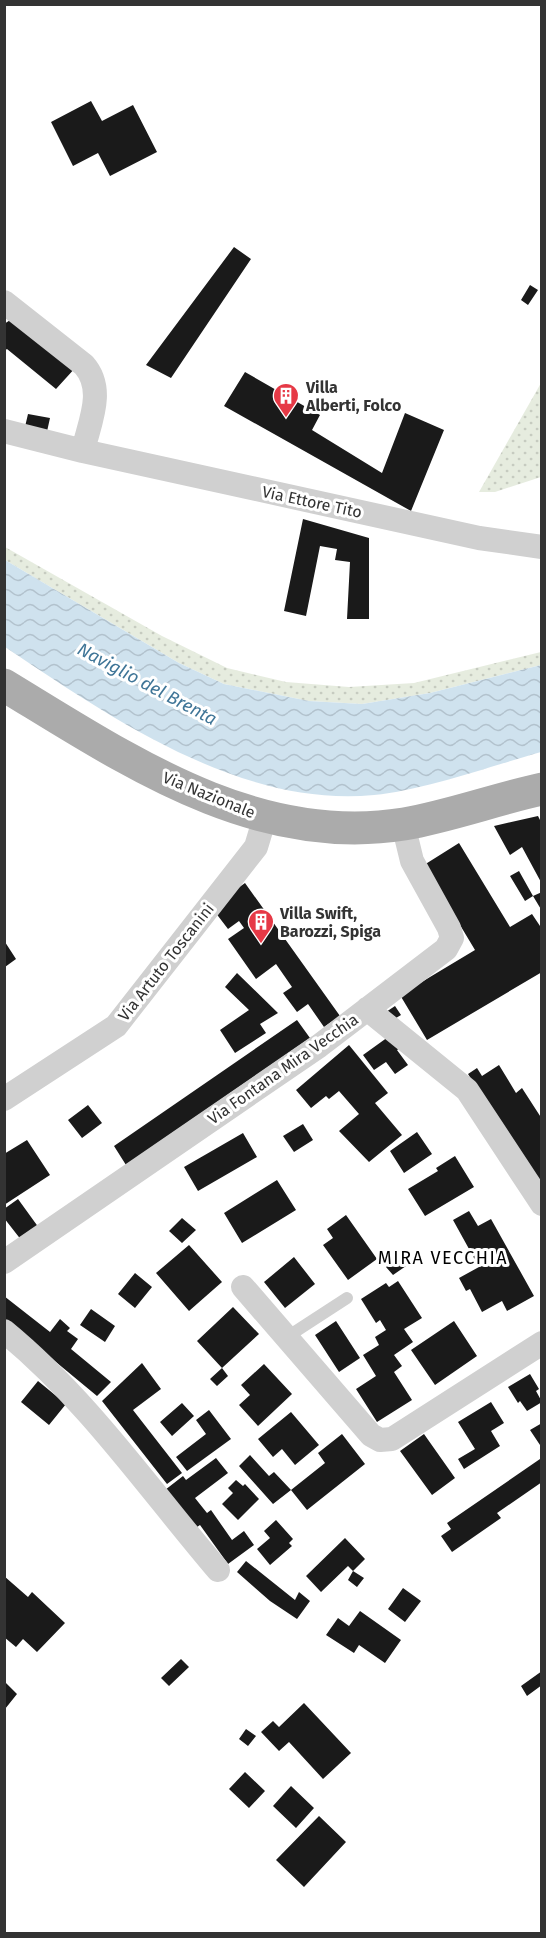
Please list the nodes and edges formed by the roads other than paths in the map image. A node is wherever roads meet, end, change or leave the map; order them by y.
1 (4, 302) edge
2 (4, 431) edge
3 (84, 452) junction
4 (542, 547) edge
5 (4, 685) edge
6 (542, 789) edge
7 (265, 817) junction
8 (403, 824) junction
9 (367, 1009) junction
10 (4, 1099) edge
11 (542, 1204) edge
12 (4, 1262) edge
13 (243, 1287) dead end
14 (347, 1298) dead end
15 (4, 1331) edge
16 (287, 1337) junction
17 (542, 1343) edge
18 (218, 1570) dead end

1 - 3 street
2 - 3 street, Via Ettore Tito
3 - 4 street, Via Ettore Tito
5 - 7 main road, Via Nazionale
6 - 8 main road, Via Nazionale
7 - 8 main road, Via Nazionale
7 - 10 street, Via Artuto Toscanini
8 - 9 street, Via Fontana Mira Vecchia
9 - 11 street
9 - 12 street, Via Fontana Mira Vecchia
13 - 16 street
14 - 16 lane
15 - 18 street
16 - 17 street

